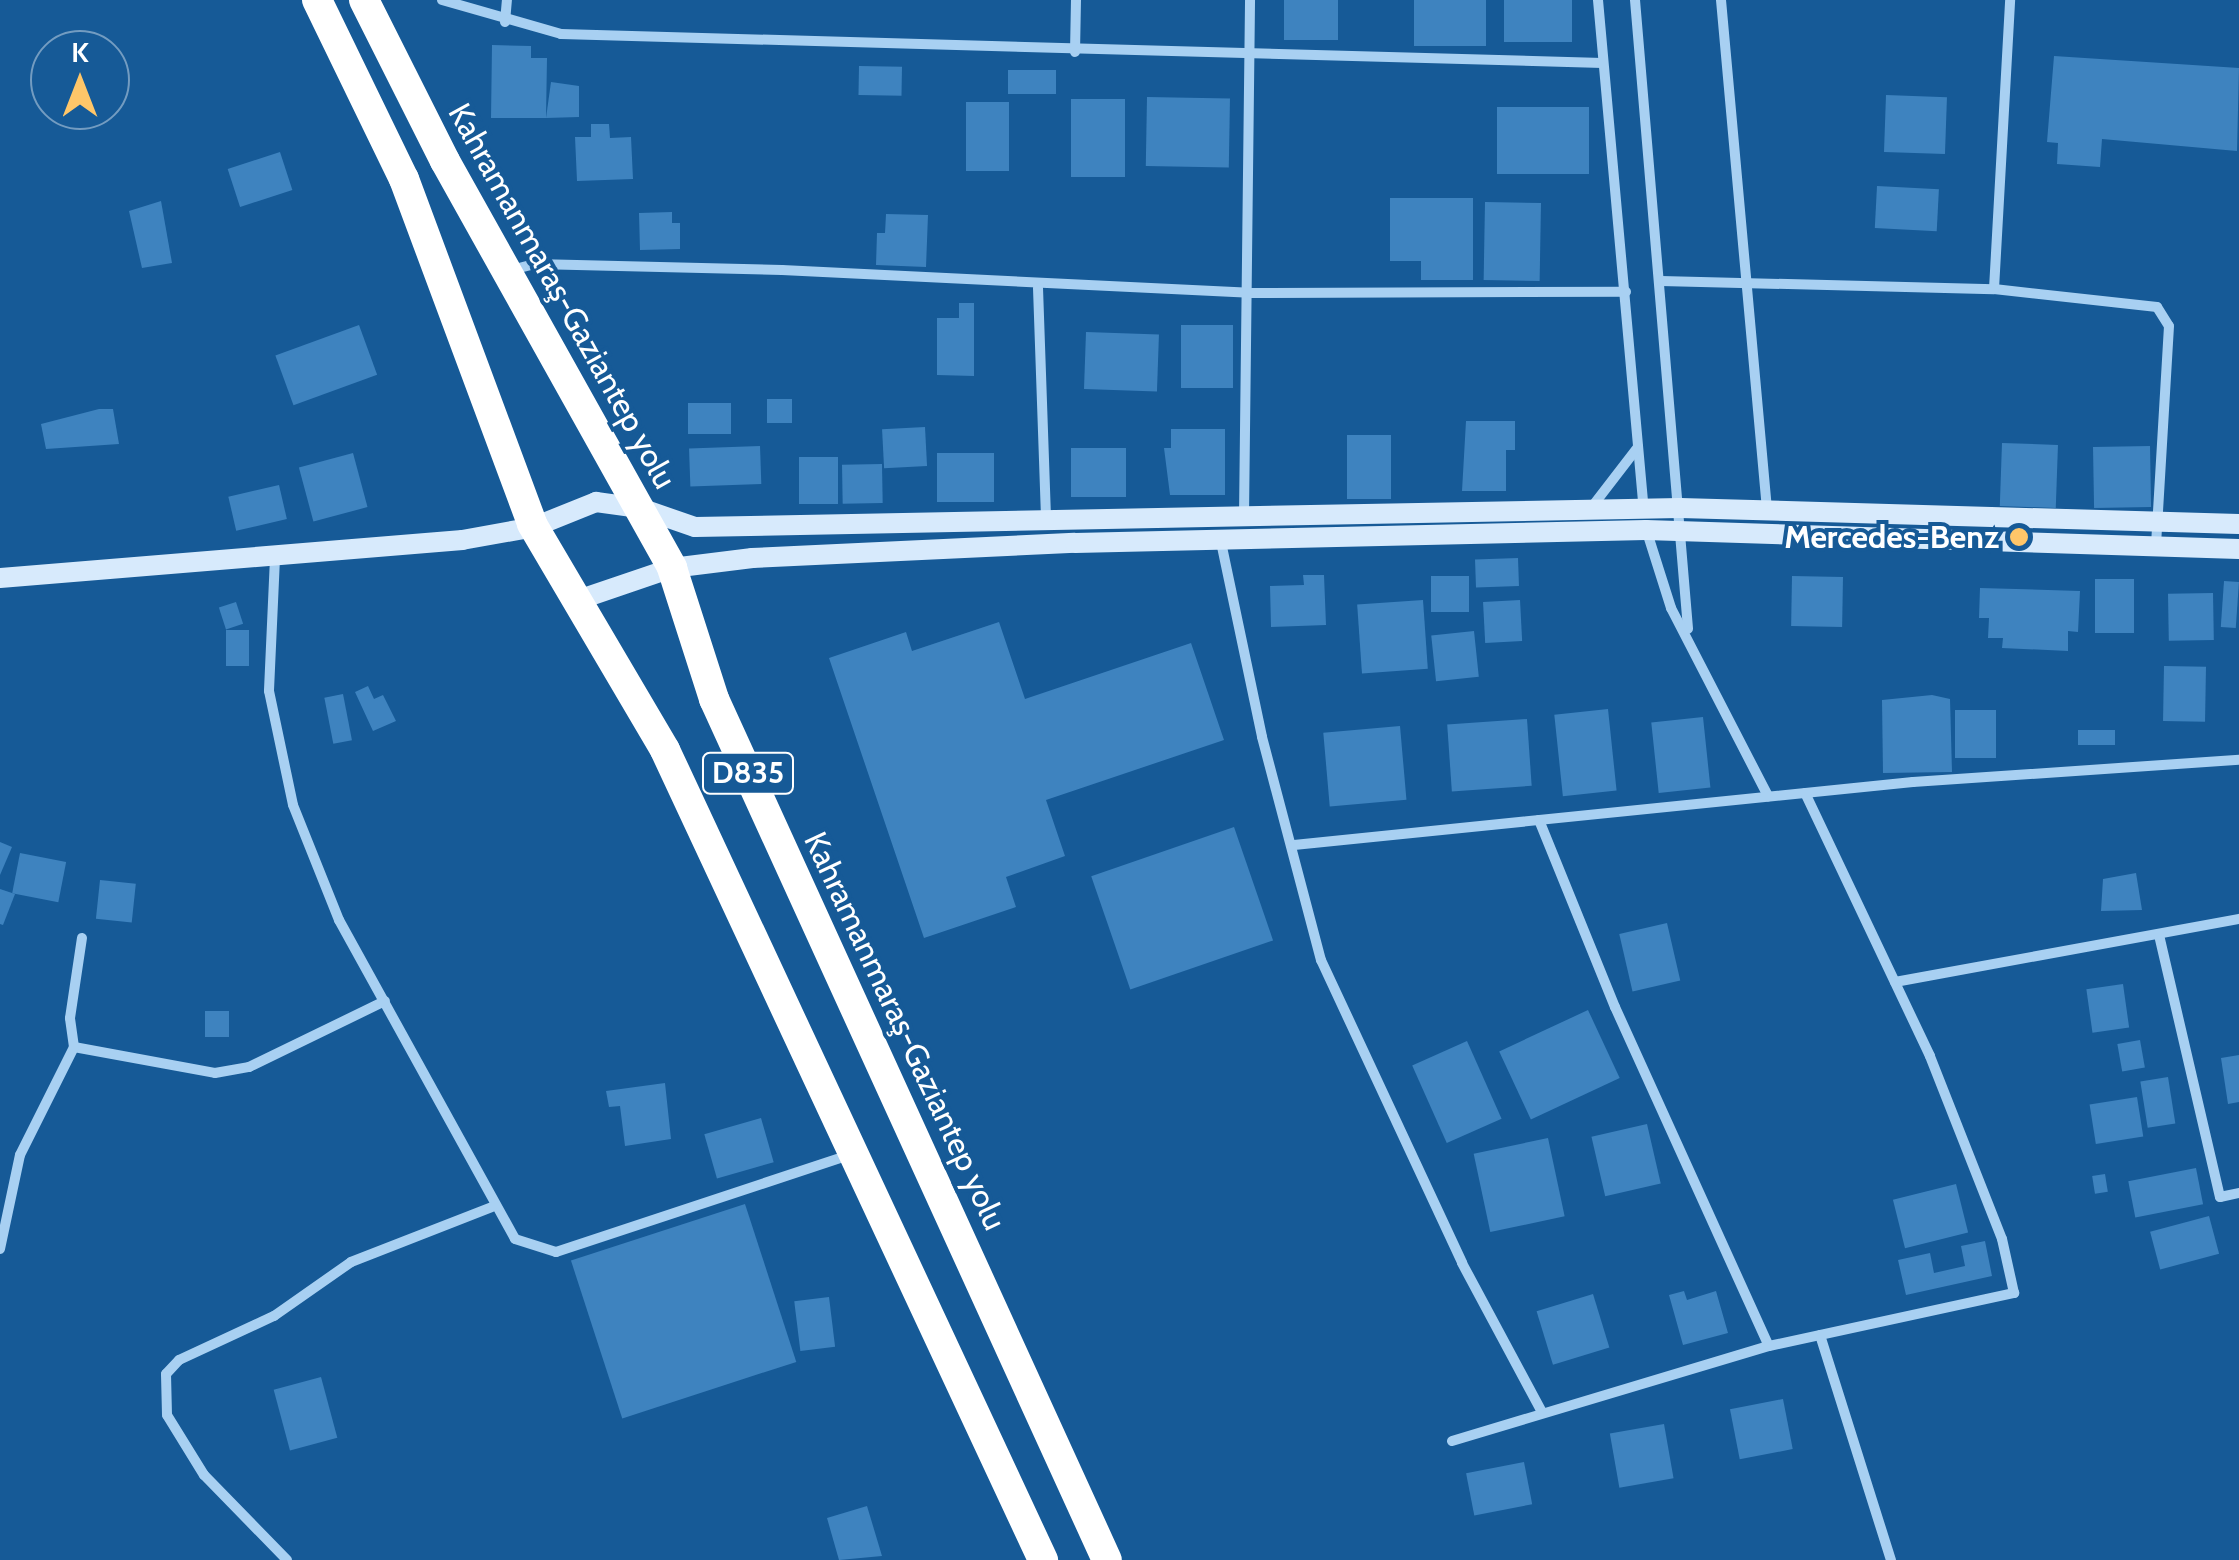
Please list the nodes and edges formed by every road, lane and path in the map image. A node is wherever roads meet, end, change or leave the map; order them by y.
1 (316, 0) edge
2 (364, 0) edge
3 (442, 0) edge
4 (506, 0) edge
5 (1076, 0) edge
6 (1250, 0) edge
7 (1598, 0) edge
8 (1634, 0) edge
9 (1721, 0) edge
10 (2010, 0) edge
11 (506, 22) junction
12 (1075, 52) junction
13 (1250, 55) junction
14 (1603, 63) junction
15 (510, 270) junction
16 (1662, 280) junction
17 (1746, 281) junction
18 (1038, 288) junction
19 (1994, 289) junction
20 (1626, 292) junction
21 (1249, 293) junction
22 (1638, 446) junction
23 (640, 508) junction
24 (1644, 508) junction
25 (1680, 508) junction
26 (1590, 509) junction
27 (1767, 510) junction
28 (1244, 517) junction
29 (2156, 521) junction
30 (1046, 522) junction
31 (988, 523) junction
32 (2239, 524) edge
33 (534, 527) junction
34 (1646, 530) junction
35 (1682, 531) junction
36 (1221, 542) junction
37 (2156, 546) junction
38 (987, 547) junction
39 (2239, 549) edge
40 (275, 558) junction
41 (672, 568) junction
42 (0, 578) edge
43 (576, 601) junction
44 (1688, 630) junction
45 (2239, 760) edge
46 (1805, 793) junction
47 (1768, 796) junction
48 (1539, 820) junction
49 (1294, 845) junction
50 (2239, 920) edge
51 (2159, 935) junction
52 (82, 938) dead end
53 (1895, 982) junction
54 (385, 1001) junction
55 (74, 1048) junction
56 (853, 1154) junction
57 (2239, 1193) edge
58 (492, 1207) junction
59 (0, 1249) edge
60 (1820, 1335) junction
61 (1769, 1346) junction
62 (1542, 1412) junction
63 (1452, 1441) dead end
64 (288, 1560) edge
65 (1043, 1560) edge
66 (1108, 1560) edge
67 (1891, 1560) edge

1 - 33 highway, D835
2 - 15 highway, Kahramanmaraş-Gaziantep yolu / D835
3 - 11 street
4 - 11 street
5 - 12 street
6 - 13 street
7 - 14 street
8 - 16 street
9 - 17 street
10 - 19 street
11 - 12 street
12 - 13 street
13 - 14 street
13 - 21 street
14 - 20 street
15 - 18 street
15 - 23 highway, Kahramanmaraş-Gaziantep yolu / D835
16 - 17 street
16 - 25 street
17 - 19 street
17 - 27 street
18 - 21 street
18 - 30 street
19 - 29 street
20 - 21 street
20 - 22 street
21 - 28 street
22 - 24 street
22 - 26 street
23 - 31 street
23 - 33 street
23 - 41 highway, Kahramanmaraş-Gaziantep yolu / D835
24 - 25 street
24 - 26 street
24 - 34 street
25 - 27 street
25 - 35 street
26 - 28 street
27 - 29 street
28 - 30 street
29 - 32 street
29 - 37 street
30 - 31 street
31 - 38 street
33 - 40 street
33 - 43 highway, D835
34 - 35 street
34 - 36 street
34 - 44 street
35 - 37 street
35 - 44 street
36 - 38 street
36 - 49 street
37 - 39 street
38 - 41 street
40 - 42 street
40 - 54 street
41 - 43 street
41 - 66 highway, Kahramanmaraş-Gaziantep yolu / D835
43 - 56 highway, D835
44 - 47 street
45 - 46 street
46 - 47 street
46 - 53 street
47 - 48 street
48 - 49 street
48 - 61 street
49 - 62 street
50 - 51 street
51 - 53 street
51 - 57 street
52 - 55 street
53 - 60 street
54 - 55 street
54 - 58 street
55 - 59 street
56 - 58 street
56 - 65 highway, D835
58 - 64 street
60 - 61 street
60 - 67 street
61 - 62 street
62 - 63 street

